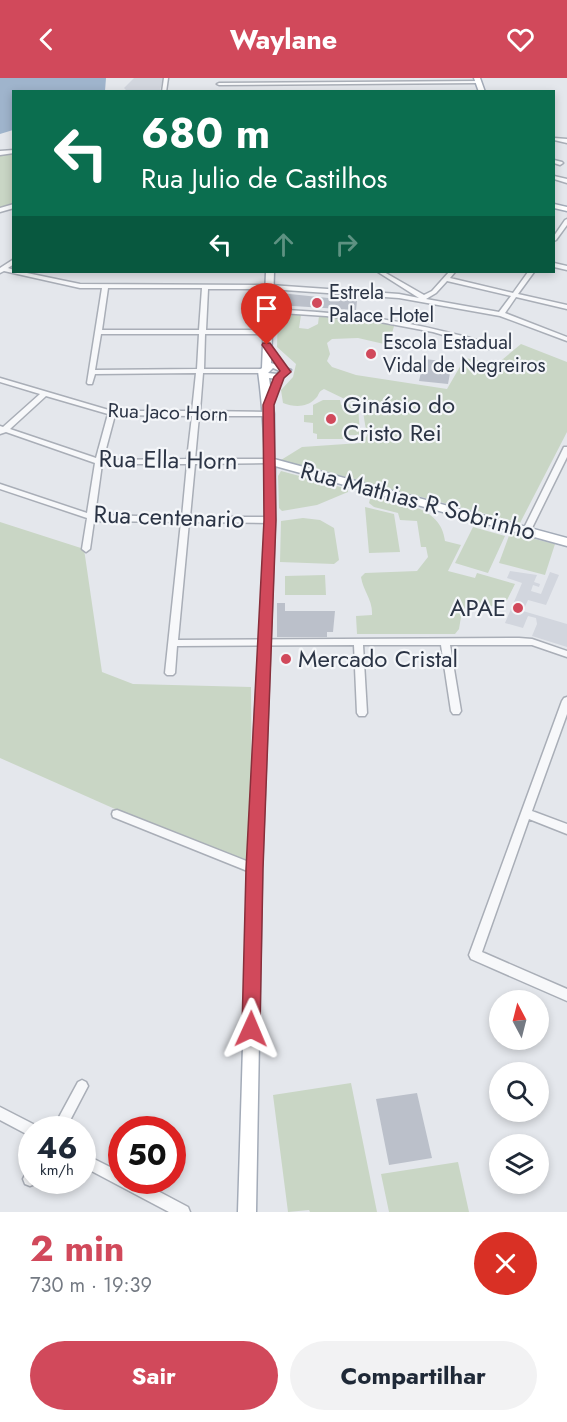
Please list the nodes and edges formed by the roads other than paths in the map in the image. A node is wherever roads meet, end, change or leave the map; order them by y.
1 (321, 80) edge
2 (375, 80) edge
3 (428, 80) edge
4 (478, 80) edge
5 (219, 81) edge
6 (270, 81) edge
7 (567, 221) edge
8 (555, 237) edge
9 (14, 273) edge
10 (270, 273) edge
11 (383, 273) edge
12 (451, 273) edge
13 (530, 273) edge
14 (446, 279) junction
15 (105, 287) junction
16 (205, 287) junction
17 (270, 287) junction
18 (513, 296) junction
19 (423, 298) junction
20 (567, 307) edge
21 (268, 311) junction
22 (501, 314) junction
23 (98, 332) junction
24 (202, 332) junction
25 (266, 332) junction
26 (567, 339) edge
27 (267, 345) junction
28 (490, 346) dead end
29 (282, 366) junction
30 (200, 371) junction
31 (265, 371) junction
32 (92, 372) junction
33 (279, 377) junction
34 (0, 380) edge
35 (90, 383) dead end
36 (45, 393) junction
37 (269, 410) junction
38 (112, 413) junction
39 (194, 415) junction
40 (1, 430) edge
41 (567, 449) edge
42 (190, 461) junction
43 (269, 461) junction
44 (99, 462) junction
45 (0, 486) edge
46 (90, 517) junction
47 (186, 520) junction
48 (270, 520) junction
49 (526, 530) junction
50 (567, 542) edge
51 (86, 549) dead end
52 (445, 642) junction
53 (173, 643) junction
54 (264, 643) junction
55 (358, 643) junction
56 (567, 654) edge
57 (170, 674) dead end
58 (567, 701) edge
59 (456, 711) dead end
60 (362, 713) dead end
61 (117, 814) dead end
62 (527, 814) junction
63 (567, 829) edge
64 (255, 869) junction
65 (567, 995) edge
66 (82, 1086) dead end
67 (0, 1113) edge
68 (66, 1116) edge
69 (18, 1123) edge
70 (147, 1194) edge
71 (176, 1210) edge
72 (247, 1212) edge

1 - 2 street
1 - 6 street
2 - 3 street
3 - 4 street
5 - 6 street
7 - 8 street
9 - 15 street
10 - 17 main road
11 - 19 street
12 - 14 street
13 - 18 street
14 - 18 street
14 - 19 street
15 - 16 street
15 - 23 street
16 - 17 street
16 - 24 street
17 - 19 street
17 - 21 main road
18 - 20 street
18 - 22 street
19 - 22 street
21 - 25 main road
21 - 28 street
22 - 26 street
23 - 24 street
23 - 32 street
24 - 25 street
24 - 30 street
25 - 27 main road
27 - 29 main road
27 - 31 main road
29 - 31 main road
29 - 33 main road
30 - 31 street
30 - 32 street
30 - 39 street
31 - 33 main road
31 - 37 main road
32 - 35 street
33 - 37 main road
34 - 36 street, Rua Jaco Horn
36 - 38 street, Rua Jaco Horn
36 - 40 street
37 - 39 street, Rua Jaco Horn
37 - 43 main road
38 - 39 street, Rua Jaco Horn
38 - 44 street
39 - 42 street
40 - 44 street, Rua Ella Horn
41 - 49 street
42 - 43 street, Rua Ella Horn
42 - 44 street, Rua Ella Horn
42 - 47 street
43 - 48 main road
43 - 49 main road, Rua Mathias R Sobrinho
44 - 46 street
45 - 46 street, Rua centenario
46 - 47 street, Rua centenario
46 - 51 street
47 - 48 street, Rua centenario
47 - 53 street
48 - 54 main road
49 - 50 main road, Rua Mathias R Sobrinho
52 - 55 street
52 - 56 street
52 - 59 street
53 - 54 street
53 - 57 street
54 - 55 street
54 - 64 main road
55 - 60 street
58 - 62 street
61 - 64 street
62 - 63 street
62 - 65 street
64 - 72 main road
66 - 68 street
67 - 69 street
70 - 71 street

